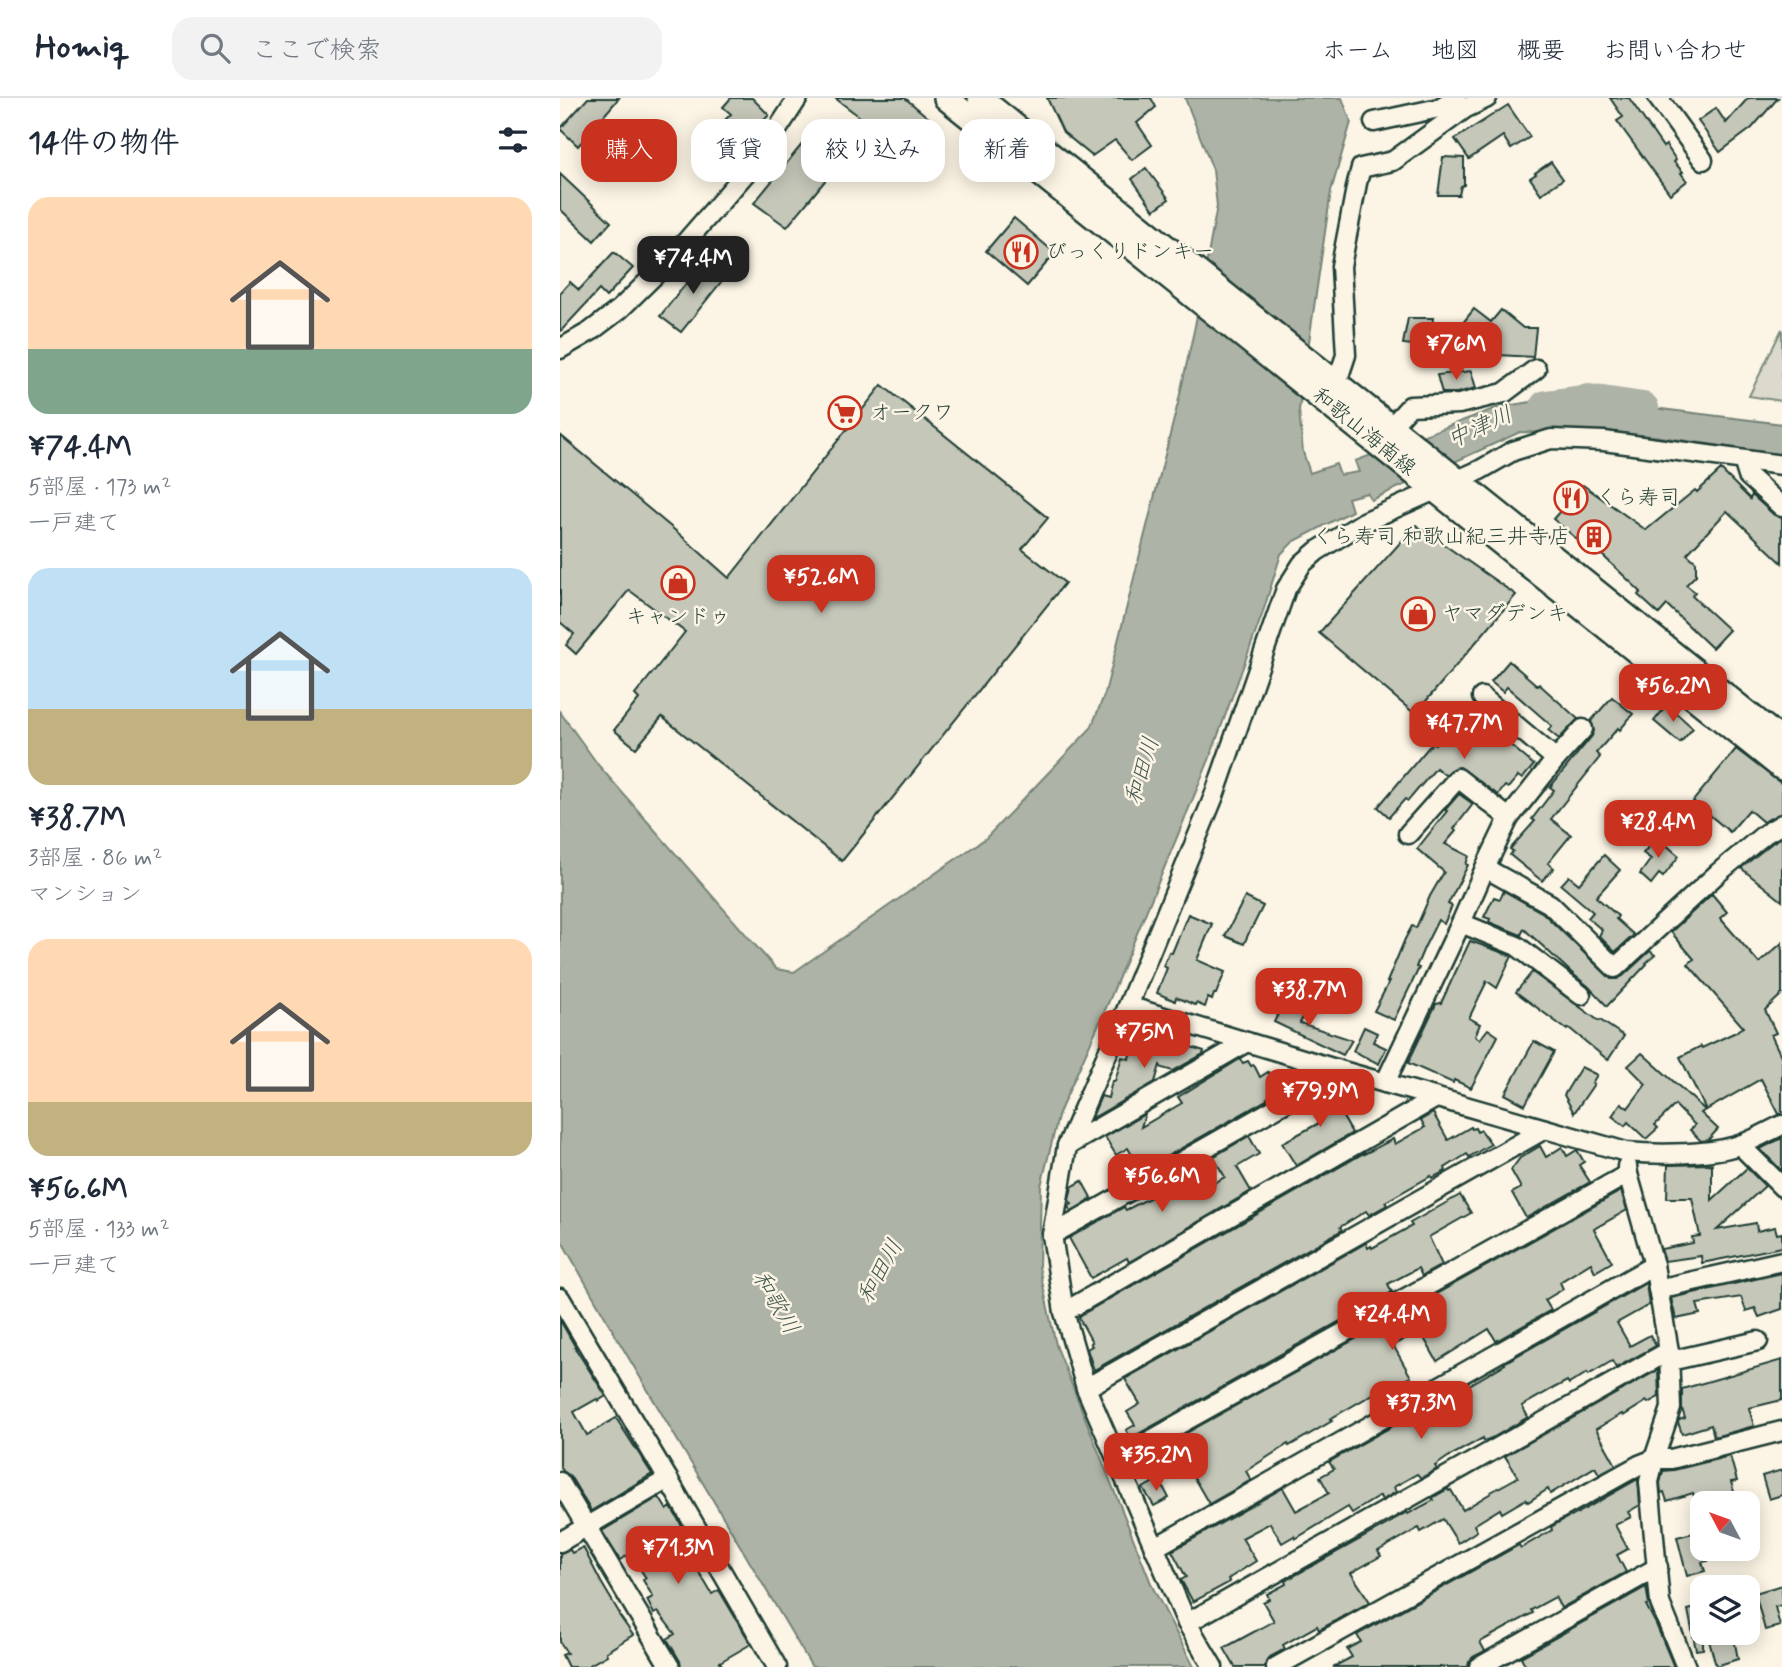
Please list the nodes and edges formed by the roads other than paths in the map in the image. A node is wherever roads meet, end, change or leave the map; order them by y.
1 (798, 98) edge
2 (946, 98) edge
3 (980, 98) edge
4 (1456, 98) edge
5 (1487, 98) edge
6 (1658, 98) edge
7 (1374, 122) dead end
8 (1703, 160) dead end
9 (560, 349) edge
10 (1536, 369) dead end
11 (1326, 388) junction
12 (1385, 432) junction
13 (1743, 460) junction
14 (1782, 465) edge
15 (1440, 481) junction
16 (1782, 507) edge
17 (1482, 697) dead end
18 (1583, 729) dead end
19 (1782, 741) edge
20 (1556, 759) junction
21 (1782, 768) edge
22 (1509, 818) junction
23 (1782, 824) edge
24 (1408, 834) dead end
25 (1485, 868) junction
26 (1461, 923) junction
27 (1581, 995) dead end
28 (1128, 1006) junction
29 (1247, 1042) junction
30 (1336, 1069) junction
31 (1385, 1083) junction
32 (1436, 1098) junction
33 (1782, 1125) edge
34 (1545, 1129) junction
35 (1740, 1145) junction
36 (1067, 1146) junction
37 (1626, 1152) junction
38 (1628, 1174) junction
39 (1782, 1186) edge
40 (1052, 1235) junction
41 (1782, 1261) edge
42 (1654, 1265) junction
43 (1658, 1289) junction
44 (560, 1298) edge
45 (1064, 1312) junction
46 (1758, 1341) dead end
47 (1669, 1356) junction
48 (1086, 1388) junction
49 (1782, 1431) edge
50 (1117, 1459) junction
51 (1654, 1460) junction
52 (668, 1479) junction
53 (560, 1482) edge
54 (586, 1527) junction
55 (560, 1542) edge
56 (1154, 1548) junction
57 (1658, 1567) junction
58 (1187, 1623) junction
59 (670, 1667) edge
60 (777, 1667) edge
61 (1213, 1667) edge
62 (1276, 1667) edge
63 (1479, 1667) edge
64 (1686, 1667) edge

1 - 9 street
2 - 11 main road, 和歌山海南線
3 - 11 main road, 和歌山海南線
4 - 7 street
5 - 11 street
6 - 8 street
10 - 12 street
11 - 12 main road, 和歌山海南線
12 - 15 main road, 和歌山海南線
13 - 14 street
13 - 15 street
13 - 16 street
15 - 19 main road, 和歌山海南線
15 - 21 main road, 和歌山海南線
15 - 28 street
17 - 20 street
18 - 20 street
20 - 22 street
22 - 24 street
22 - 25 street
23 - 25 street
25 - 26 street
26 - 27 street
26 - 31 street
28 - 29 street
28 - 36 street
29 - 30 street
29 - 36 street
30 - 31 street
30 - 40 street
31 - 32 street
32 - 34 street
32 - 45 street
33 - 35 street
34 - 37 street
34 - 48 street
35 - 37 street
35 - 39 street
36 - 40 street
37 - 38 street
38 - 42 street
38 - 50 street
40 - 45 street
41 - 43 street
42 - 43 street
42 - 56 street
43 - 47 street
44 - 52 street
45 - 48 street
46 - 47 street
47 - 51 street
47 - 58 street
48 - 50 street
49 - 51 street
50 - 56 street
51 - 57 street
51 - 62 street
52 - 54 street
52 - 60 street
53 - 54 street
54 - 55 street
54 - 59 street
56 - 58 street
57 - 63 street
57 - 64 street
58 - 61 street

